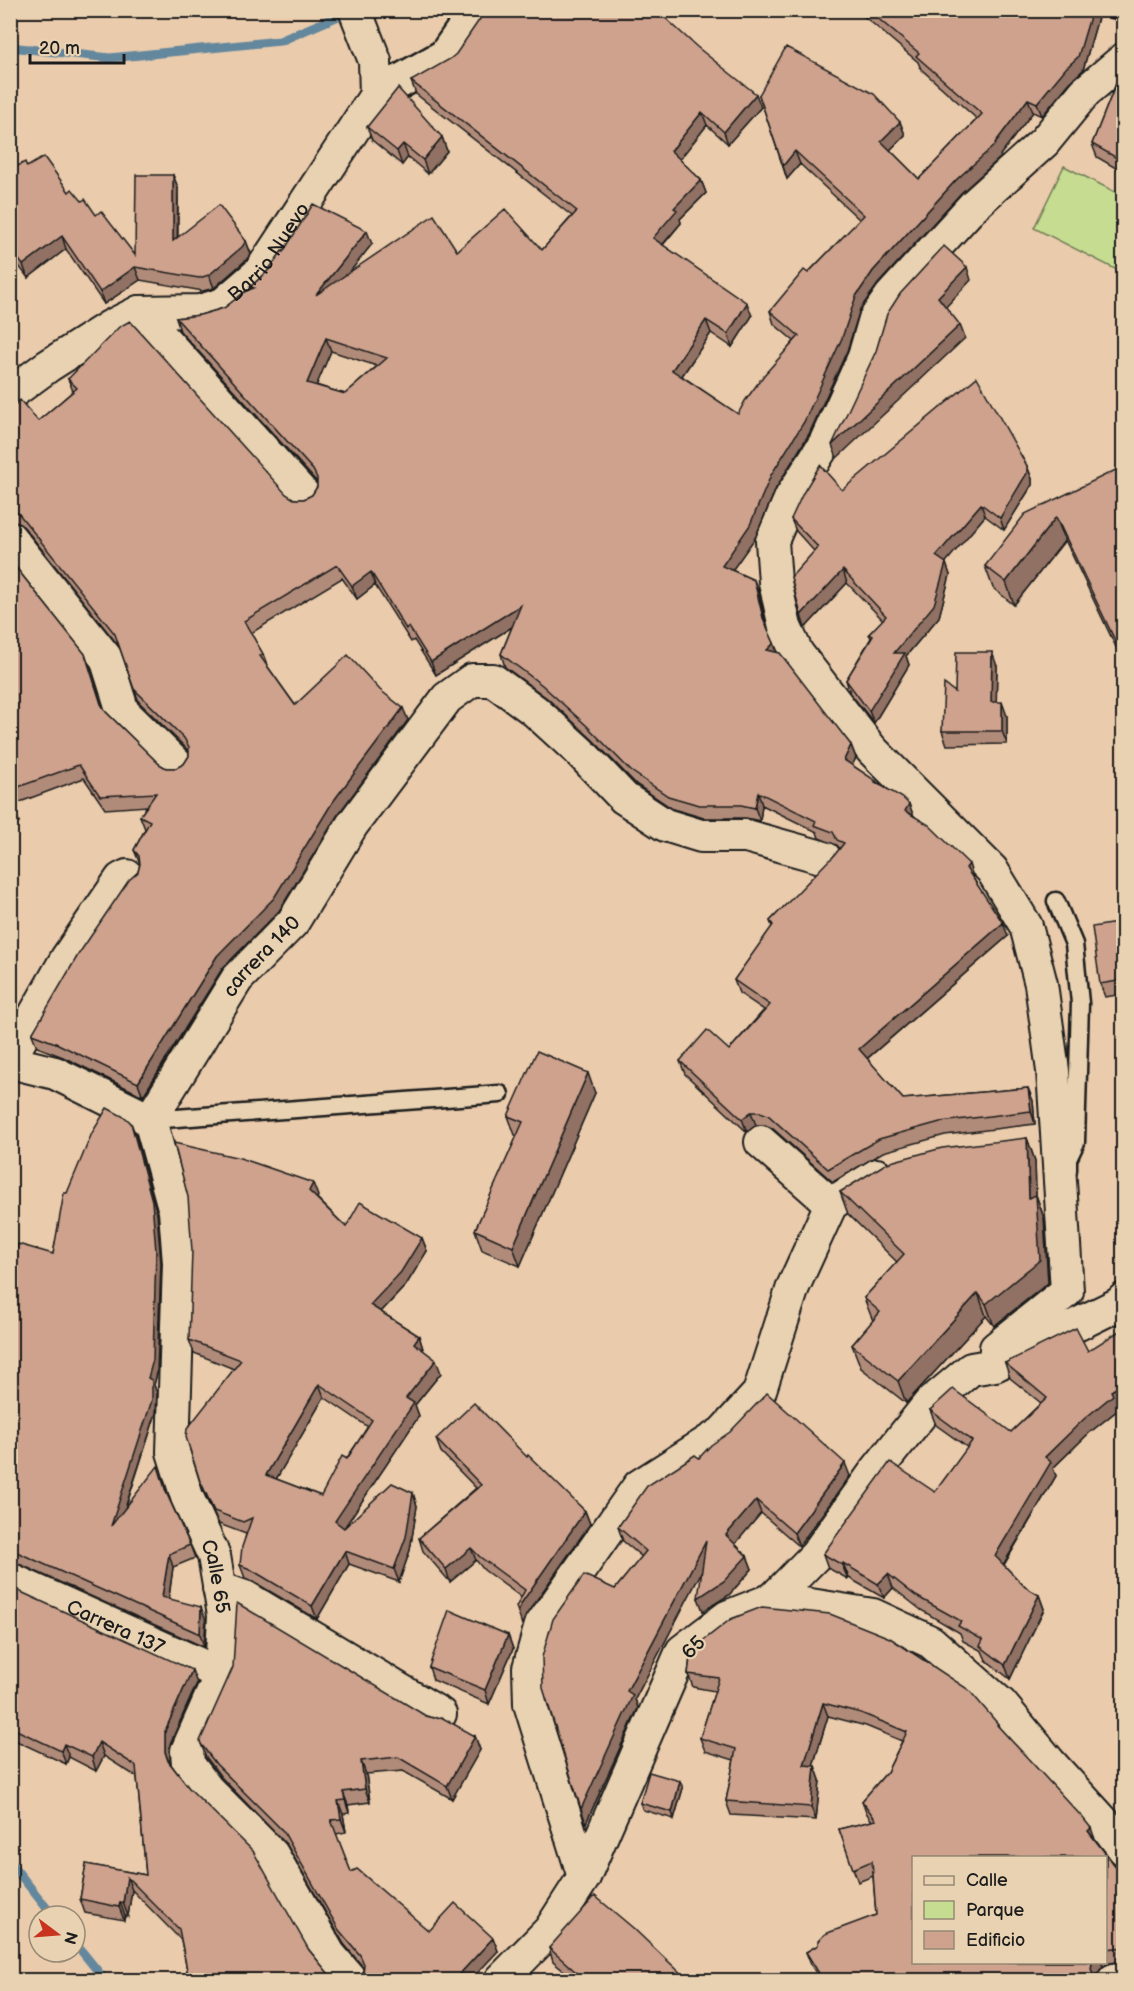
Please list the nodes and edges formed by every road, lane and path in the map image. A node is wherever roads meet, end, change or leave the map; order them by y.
1 (355, 10) edge
2 (477, 10) edge
3 (1124, 59) edge
4 (376, 95) junction
5 (139, 312) junction
6 (10, 394) edge
7 (304, 495) dead end
8 (10, 538) edge
9 (176, 764) dead end
10 (825, 858) dead end
11 (127, 876) dead end
12 (1056, 901) dead end
13 (10, 1060) edge
14 (500, 1094) dead end
15 (150, 1120) junction
16 (762, 1142) dead end
17 (907, 1163) edge
18 (831, 1204) junction
19 (1067, 1291) junction
20 (1124, 1299) edge
21 (995, 1365) junction
22 (10, 1580) edge
23 (219, 1588) junction
24 (773, 1599) junction
25 (221, 1674) junction
26 (440, 1714) dead end
27 (1124, 1850) edge
28 (584, 1877) junction
29 (1124, 1978) edge
30 (351, 1980) edge
31 (501, 1980) edge
32 (1114, 1980) edge

1 - 4 street
2 - 4 street
3 - 19 street
4 - 5 street, Barrio Nuevo
5 - 6 street, Barrio Nuevo
5 - 7 street
8 - 9 street
10 - 15 street, carrera 140
11 - 13 street
12 - 19 lane
13 - 15 street
14 - 15 lane
15 - 23 street, Calle 65
16 - 18 street
17 - 18 street
18 - 28 street
19 - 21 street
20 - 21 street
21 - 24 street
22 - 25 street, Carrera 137
23 - 25 street, Calle 65
23 - 26 street
24 - 27 street
24 - 28 street, 65
25 - 30 street, Calle 65
28 - 31 street, 65
29 - 32 street

